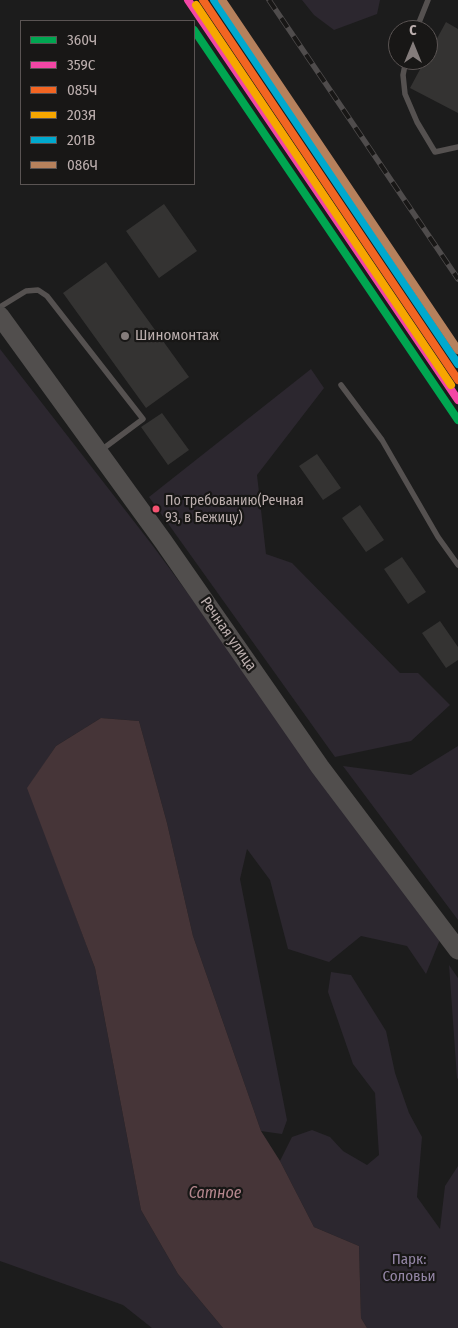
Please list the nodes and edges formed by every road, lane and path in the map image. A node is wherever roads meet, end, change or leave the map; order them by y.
1 (428, 0) edge
2 (420, 20) edge
3 (404, 70) edge
4 (458, 147) edge
5 (0, 307) edge
6 (0, 316) edge
7 (341, 385) dead end
8 (98, 453) junction
9 (458, 566) edge
10 (458, 950) edge

1 - 2 lane
3 - 4 lane
5 - 8 lane
6 - 8 main road, Речная улица
7 - 9 lane
8 - 10 main road, Речная улица

